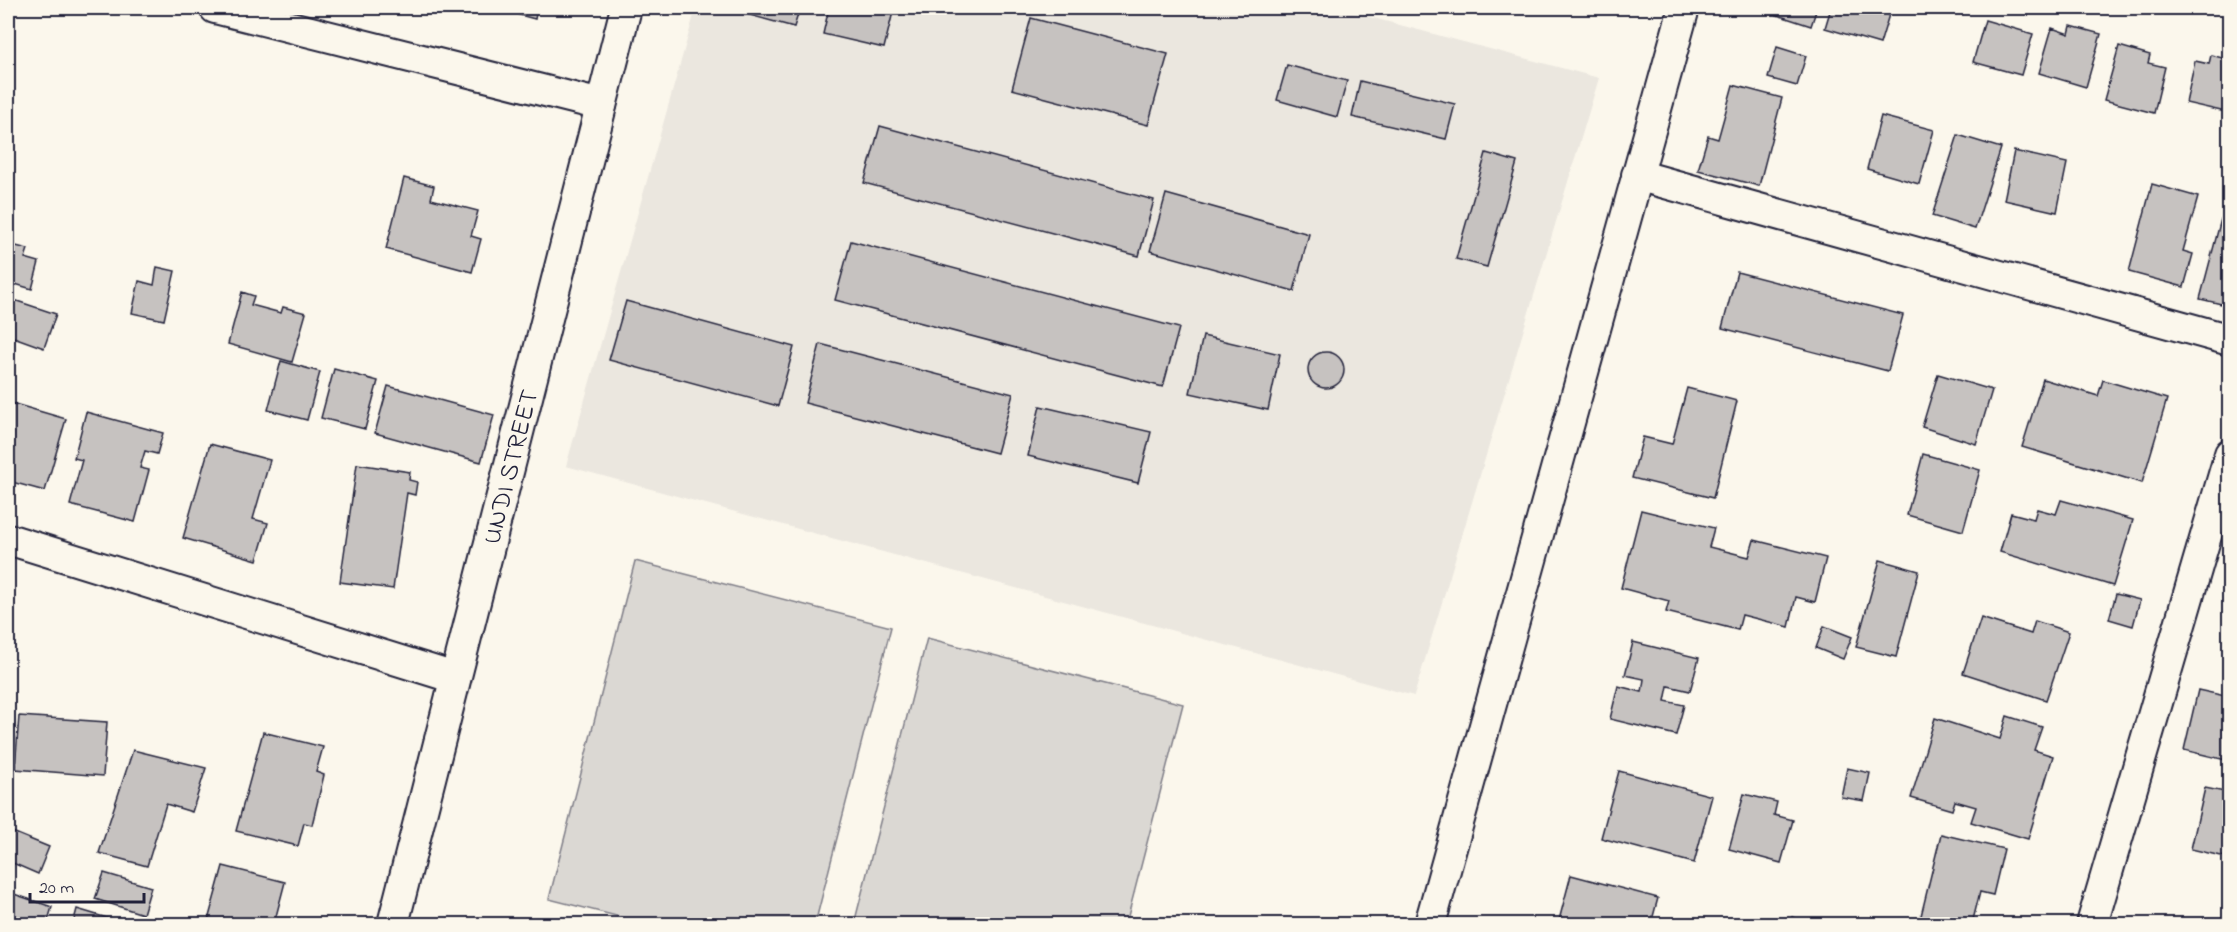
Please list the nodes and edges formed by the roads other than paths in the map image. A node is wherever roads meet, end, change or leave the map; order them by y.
1 (214, 8) edge
2 (626, 8) edge
3 (1684, 8) edge
4 (601, 105) junction
5 (1637, 175) junction
6 (2229, 340) edge
7 (2229, 454) edge
8 (8, 538) edge
9 (455, 678) junction
10 (393, 924) edge
11 (1430, 924) edge
12 (2092, 924) edge

1 - 4 street
2 - 4 street, UNDI STREET
3 - 5 street
4 - 9 street, UNDI STREET
5 - 6 street
5 - 11 street
7 - 12 street
8 - 9 street
9 - 10 street, UNDI STREET

